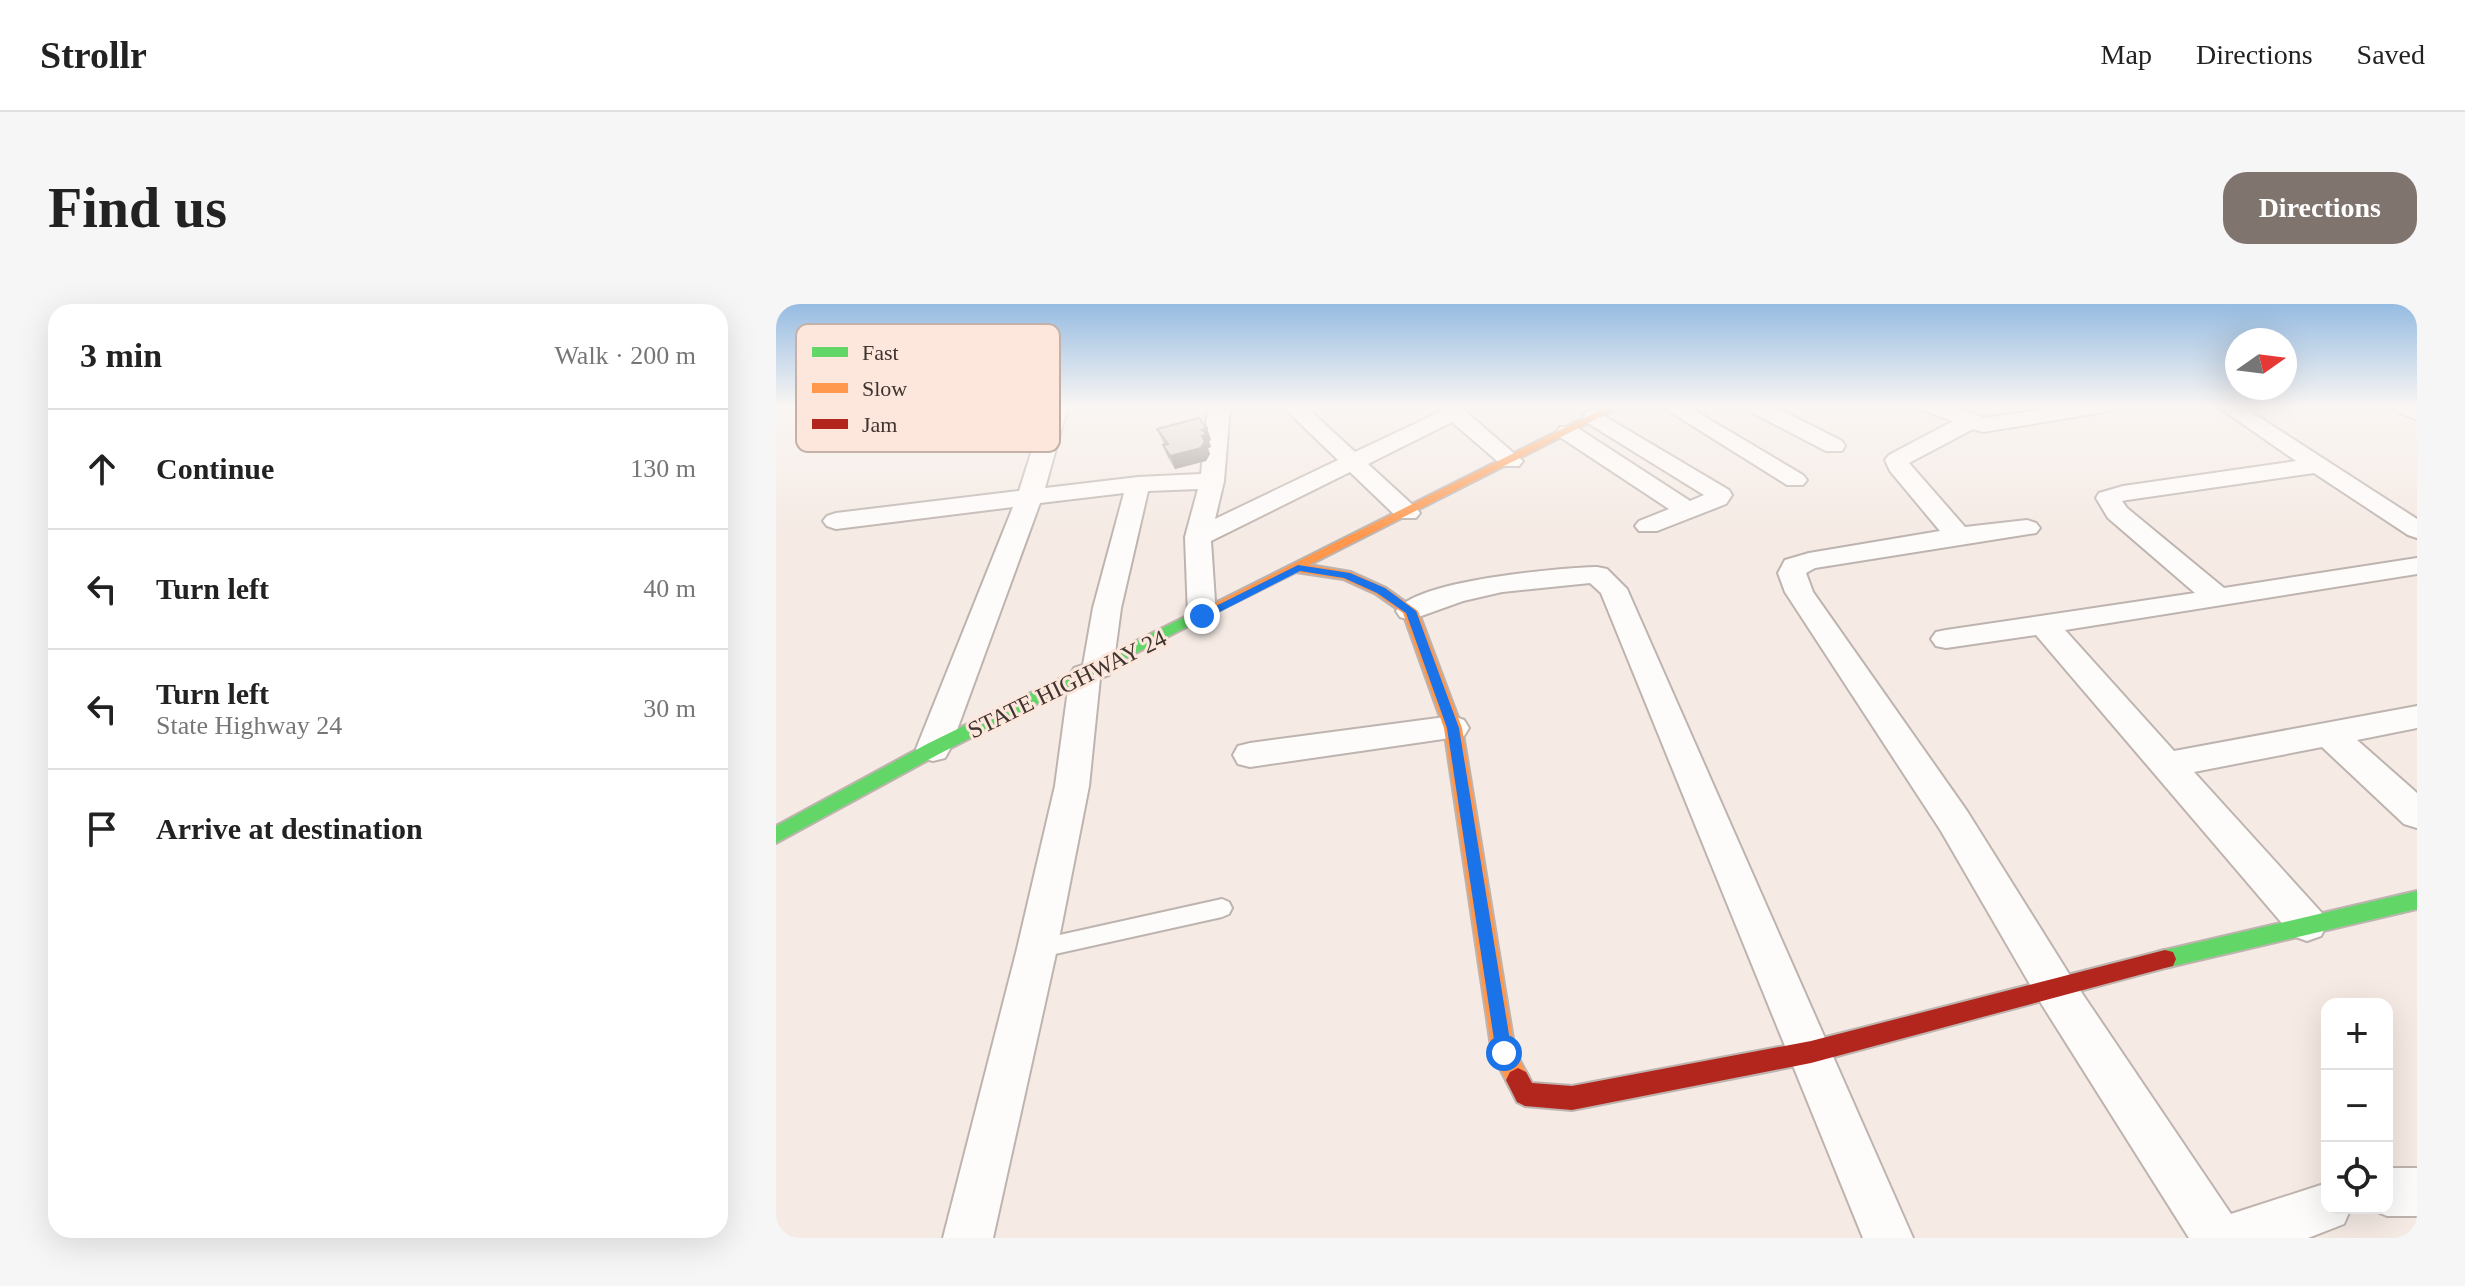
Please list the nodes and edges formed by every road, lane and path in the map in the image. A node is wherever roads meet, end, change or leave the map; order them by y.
1 (1215, 450) edge
2 (1340, 450) edge
3 (1374, 450) edge
4 (1498, 450) edge
5 (1533, 450) edge
6 (1595, 450) edge
7 (1658, 450) edge
8 (1744, 450) edge
9 (1917, 450) edge
10 (2294, 450) edge
11 (1043, 452) edge
12 (1352, 461) junction
13 (1511, 461) junction
14 (2318, 465) junction
15 (1795, 480) dead end
16 (1212, 481) junction
17 (1138, 484) junction
18 (1030, 496) junction
19 (1687, 510) junction
20 (1407, 513) junction
21 (836, 521) dead end
22 (1648, 526) dead end
23 (2027, 528) dead end
24 (2417, 530) edge
25 (1958, 536) junction
26 (1198, 537) junction
27 (2417, 566) edge
28 (1298, 568) junction
29 (2218, 598) junction
30 (1410, 611) junction
31 (1202, 616) junction
32 (2042, 623) junction
33 (1946, 639) dead end
34 (1092, 672) junction
35 (2417, 717) edge
36 (1453, 728) junction
37 (2330, 735) junction
38 (933, 749) junction
39 (1250, 755) dead end
40 (2167, 765) junction
41 (2417, 814) edge
42 (776, 835) edge
43 (2417, 900) edge
44 (1222, 908) dead end
45 (2307, 924) junction
46 (1037, 949) junction
47 (2054, 987) junction
48 (1811, 1052) junction
49 (2393, 1192) edge
50 (2417, 1192) edge
51 (2321, 1209) edge
52 (968, 1238) edge
53 (1888, 1238) edge
54 (2218, 1238) edge
55 (2234, 1238) edge

1 - 16 street
2 - 12 street
3 - 12 street
4 - 13 street
5 - 13 street, STATE HIGHWAY 24
6 - 19 street
7 - 19 street
8 - 15 street
9 - 25 street
10 - 14 street
11 - 18 street
12 - 20 street
12 - 26 street
13 - 20 street, STATE HIGHWAY 24
14 - 24 street
14 - 29 street
16 - 17 street
16 - 26 street
17 - 18 street
17 - 34 street
18 - 21 street
18 - 38 street
19 - 22 street
20 - 28 street, STATE HIGHWAY 24
23 - 25 street
25 - 47 street
26 - 31 street
27 - 29 street
28 - 30 street
28 - 31 street, STATE HIGHWAY 24
29 - 32 street
30 - 36 street
30 - 48 street
31 - 34 street, STATE HIGHWAY 24
32 - 33 street
32 - 40 street
34 - 38 street, STATE HIGHWAY 24
34 - 46 street
35 - 37 street
36 - 39 street
36 - 48 street
37 - 40 street
37 - 41 street
38 - 42 street, STATE HIGHWAY 24
40 - 45 street
43 - 45 street
44 - 46 lane
45 - 47 street
46 - 52 street
47 - 48 street
47 - 54 street
48 - 53 street
49 - 50 street
51 - 55 street

